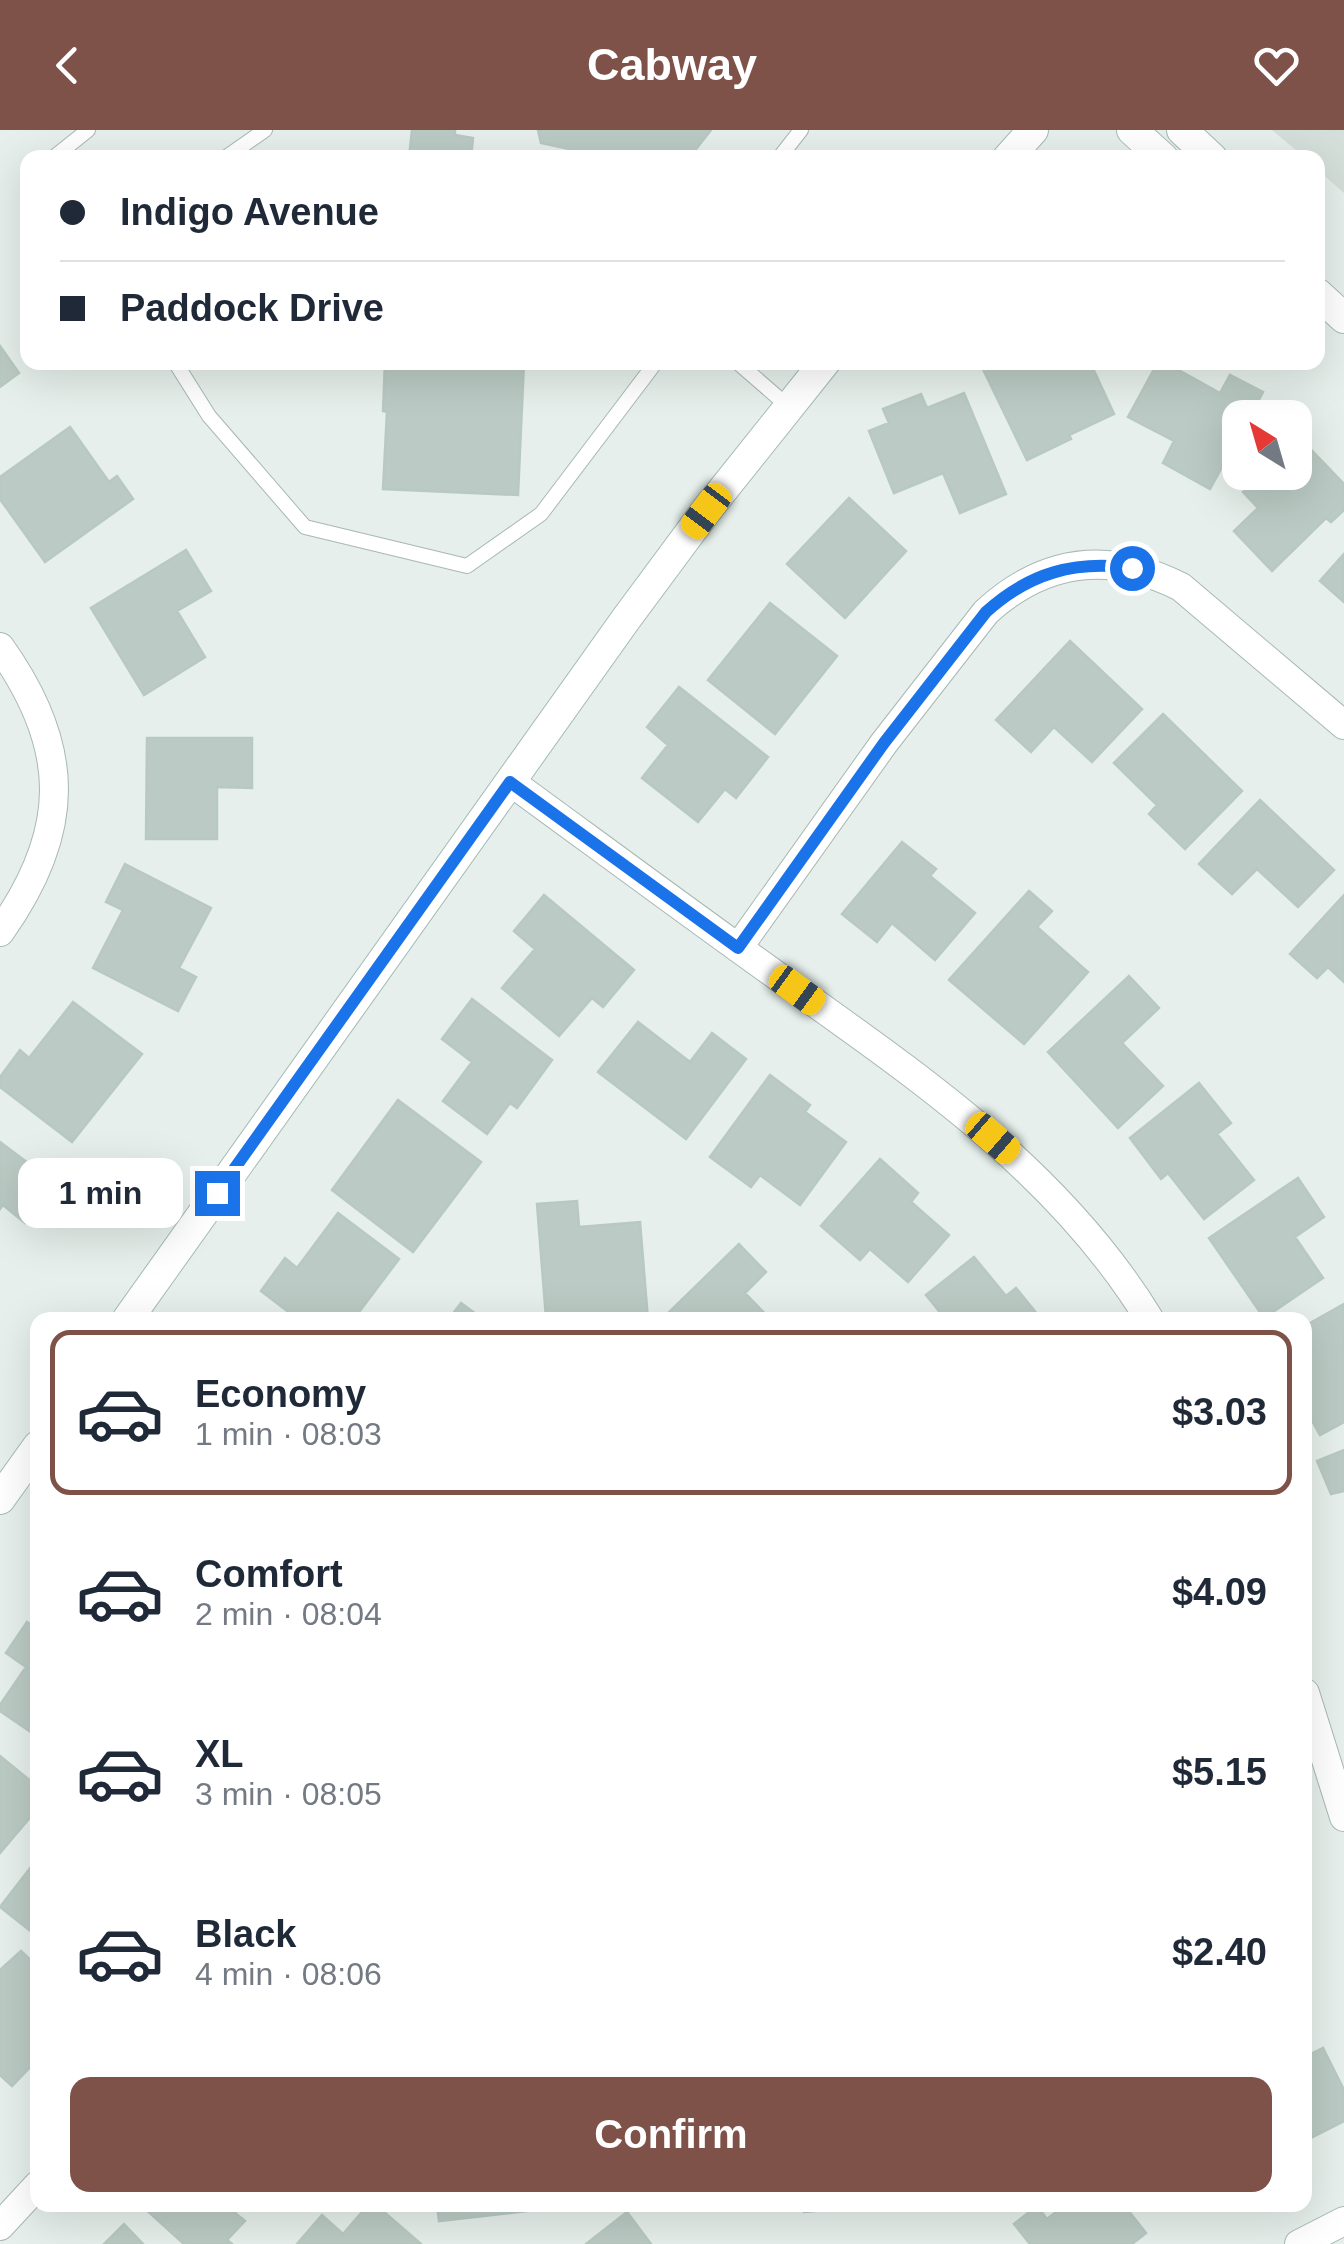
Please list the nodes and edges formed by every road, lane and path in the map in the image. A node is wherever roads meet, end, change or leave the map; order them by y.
1 (88, 130) edge
2 (265, 130) edge
3 (801, 130) edge
4 (1033, 130) edge
5 (1132, 130) edge
6 (1182, 130) edge
7 (63, 150) edge
8 (236, 150) edge
9 (785, 150) edge
10 (1015, 150) edge
11 (1154, 150) edge
12 (1203, 150) edge
13 (1325, 300) edge
14 (1344, 318) edge
15 (180, 370) edge
16 (650, 370) edge
17 (745, 370) edge
18 (819, 370) edge
19 (789, 407) junction
20 (0, 648) edge
21 (1344, 726) edge
22 (510, 782) junction
23 (0, 932) edge
24 (738, 948) junction
25 (133, 1312) edge
26 (1144, 1312) edge
27 (30, 1457) edge
28 (0, 1498) edge
29 (1312, 1716) edge
30 (1325, 1758) edge
31 (1344, 1816) edge
32 (30, 2194) edge
33 (1344, 2221) edge
34 (0, 2226) edge
35 (1299, 2244) edge

1 - 7 lane
2 - 8 lane
3 - 9 lane
4 - 10 street
5 - 11 street
6 - 12 street
13 - 14 street
15 - 16 lane
17 - 19 lane
18 - 19 street
19 - 22 street
20 - 23 street
21 - 24 street
22 - 24 street
22 - 25 street
24 - 26 street
27 - 28 street
29 - 30 street
30 - 31 street
32 - 34 street
33 - 35 street

